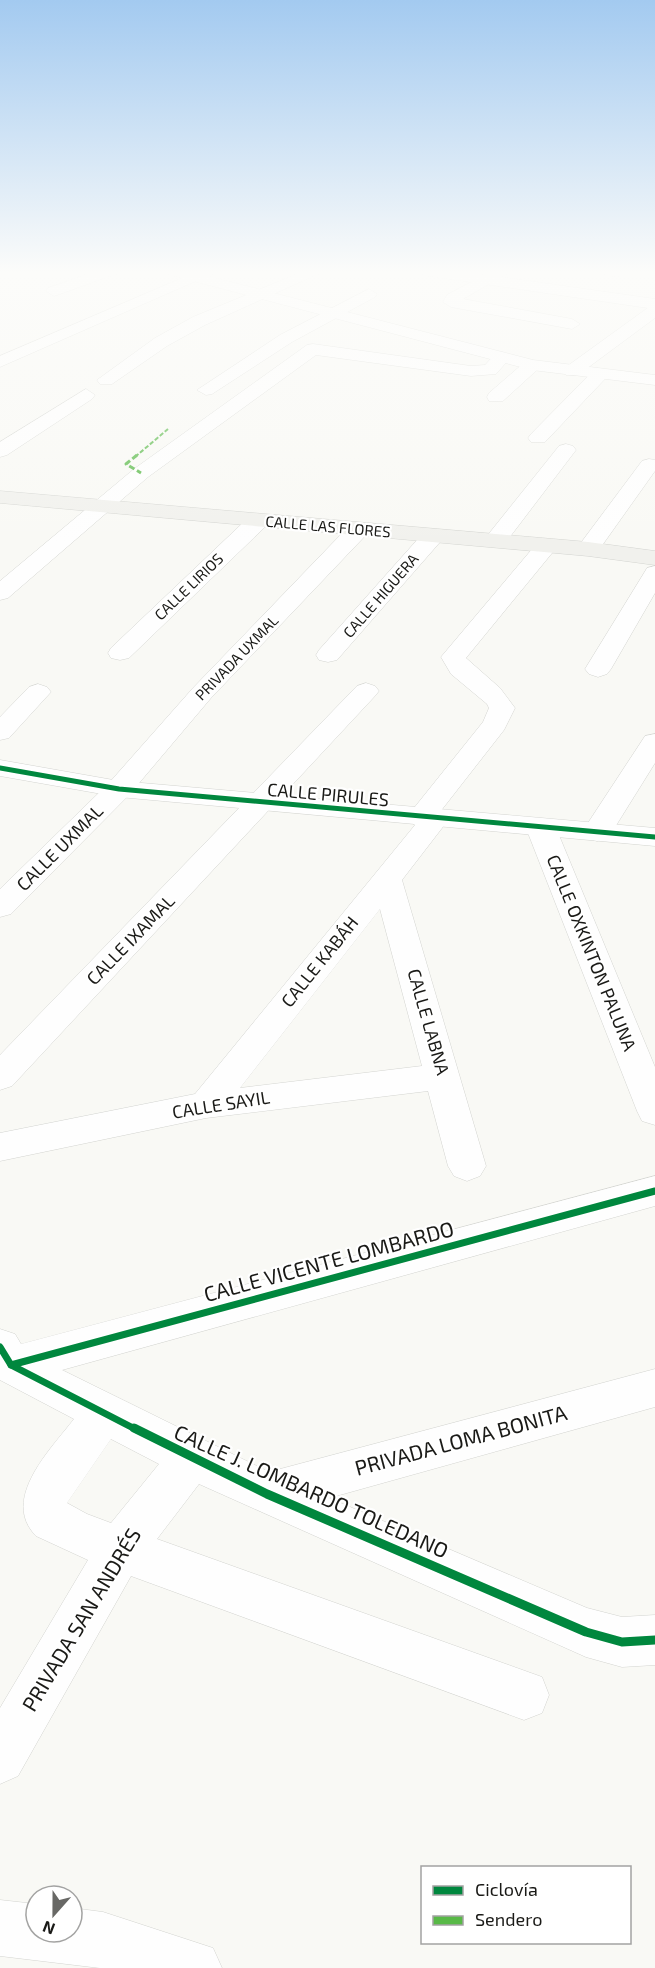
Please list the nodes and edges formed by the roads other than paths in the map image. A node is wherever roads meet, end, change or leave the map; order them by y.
1 (132, 362) edge
2 (248, 362) edge
3 (295, 362) edge
4 (405, 362) edge
5 (498, 362) edge
6 (520, 362) edge
7 (584, 362) edge
8 (532, 365) junction
9 (572, 371) junction
10 (599, 375) junction
11 (106, 380) dead end
12 (655, 380) edge
13 (206, 390) dead end
14 (86, 395) dead end
15 (496, 397) dead end
16 (538, 438) dead end
17 (566, 450) dead end
18 (0, 451) edge
19 (649, 465) dead end
20 (0, 497) edge
21 (101, 505) junction
22 (257, 522) junction
23 (358, 530) junction
24 (434, 536) junction
25 (495, 541) junction
26 (546, 547) junction
27 (588, 549) junction
28 (655, 558) edge
29 (655, 573) edge
30 (0, 593) edge
31 (120, 653) dead end
32 (328, 656) dead end
33 (598, 669) dead end
34 (366, 691) dead end
35 (38, 692) dead end
36 (0, 732) edge
37 (655, 742) edge
38 (0, 768) edge
39 (119, 789) junction
40 (261, 804) junction
41 (428, 818) junction
42 (541, 828) junction
43 (597, 832) junction
44 (655, 837) edge
45 (387, 879) junction
46 (0, 907) edge
47 (443, 1076) junction
48 (0, 1077) edge
49 (206, 1105) junction
50 (655, 1111) edge
51 (0, 1147) edge
52 (467, 1166) dead end
53 (655, 1191) edge
54 (6, 1356) edge
55 (655, 1388) edge
56 (103, 1414) junction
57 (192, 1458) junction
58 (267, 1494) junction
59 (120, 1549) junction
60 (639, 1641) edge
61 (524, 1695) dead end
62 (0, 1758) edge
63 (0, 1928) edge
64 (24, 1931) edge
65 (84, 1938) edge
66 (192, 1968) edge

1 - 11 street
2 - 13 street
3 - 21 street
4 - 5 street
6 - 8 street
7 - 9 street
8 - 9 street
8 - 15 street
9 - 10 street
10 - 12 street
10 - 16 street
14 - 18 street
17 - 25 street
19 - 27 street
20 - 21 main road, CALLE LAS FLORES
21 - 22 main road, CALLE LAS FLORES
21 - 30 street
22 - 23 main road, CALLE LAS FLORES
22 - 31 street, CALLE LIRIOS
23 - 24 main road, CALLE LAS FLORES
23 - 39 street, PRIVADA UXMAL
24 - 25 main road, CALLE LAS FLORES
24 - 32 street, CALLE HIGUERA
25 - 26 main road, CALLE LAS FLORES
26 - 27 main road, CALLE LAS FLORES
26 - 41 street, CALLE KABÁH
27 - 28 main road, CALLE LAS FLORES
29 - 33 street
34 - 40 street, CALLE IXAMAL
35 - 36 street
37 - 43 street
38 - 39 street, CALLE PIRULES
39 - 40 street, CALLE PIRULES
39 - 46 street, CALLE UXMAL
40 - 41 street, CALLE PIRULES
40 - 48 street, CALLE IXAMAL
41 - 42 street, CALLE PIRULES
41 - 45 street, CALLE KABÁH
42 - 43 street, CALLE PIRULES
42 - 50 street, CALLE OXKINTON PALUNA
43 - 44 street, CALLE PIRULES
45 - 47 street, CALLE LABNA
45 - 49 street, CALLE KABÁH
47 - 49 street, CALLE SAYIL
47 - 52 street, CALLE LABNA
49 - 51 street, CALLE SAYIL
53 - 54 street, CALLE VICENTE LOMBARDO
54 - 56 street, CALLE J. LOMBARDO TOLEDANO
55 - 58 street, PRIVADA LOMA BONITA
56 - 57 street, CALLE J. LOMBARDO TOLEDANO
56 - 59 street
57 - 58 street, CALLE J. LOMBARDO TOLEDANO
57 - 59 street, PRIVADA SAN ANDRÉS
58 - 60 street, CALLE J. LOMBARDO TOLEDANO
59 - 61 street
59 - 62 street, PRIVADA SAN ANDRÉS
63 - 64 street
65 - 66 street

